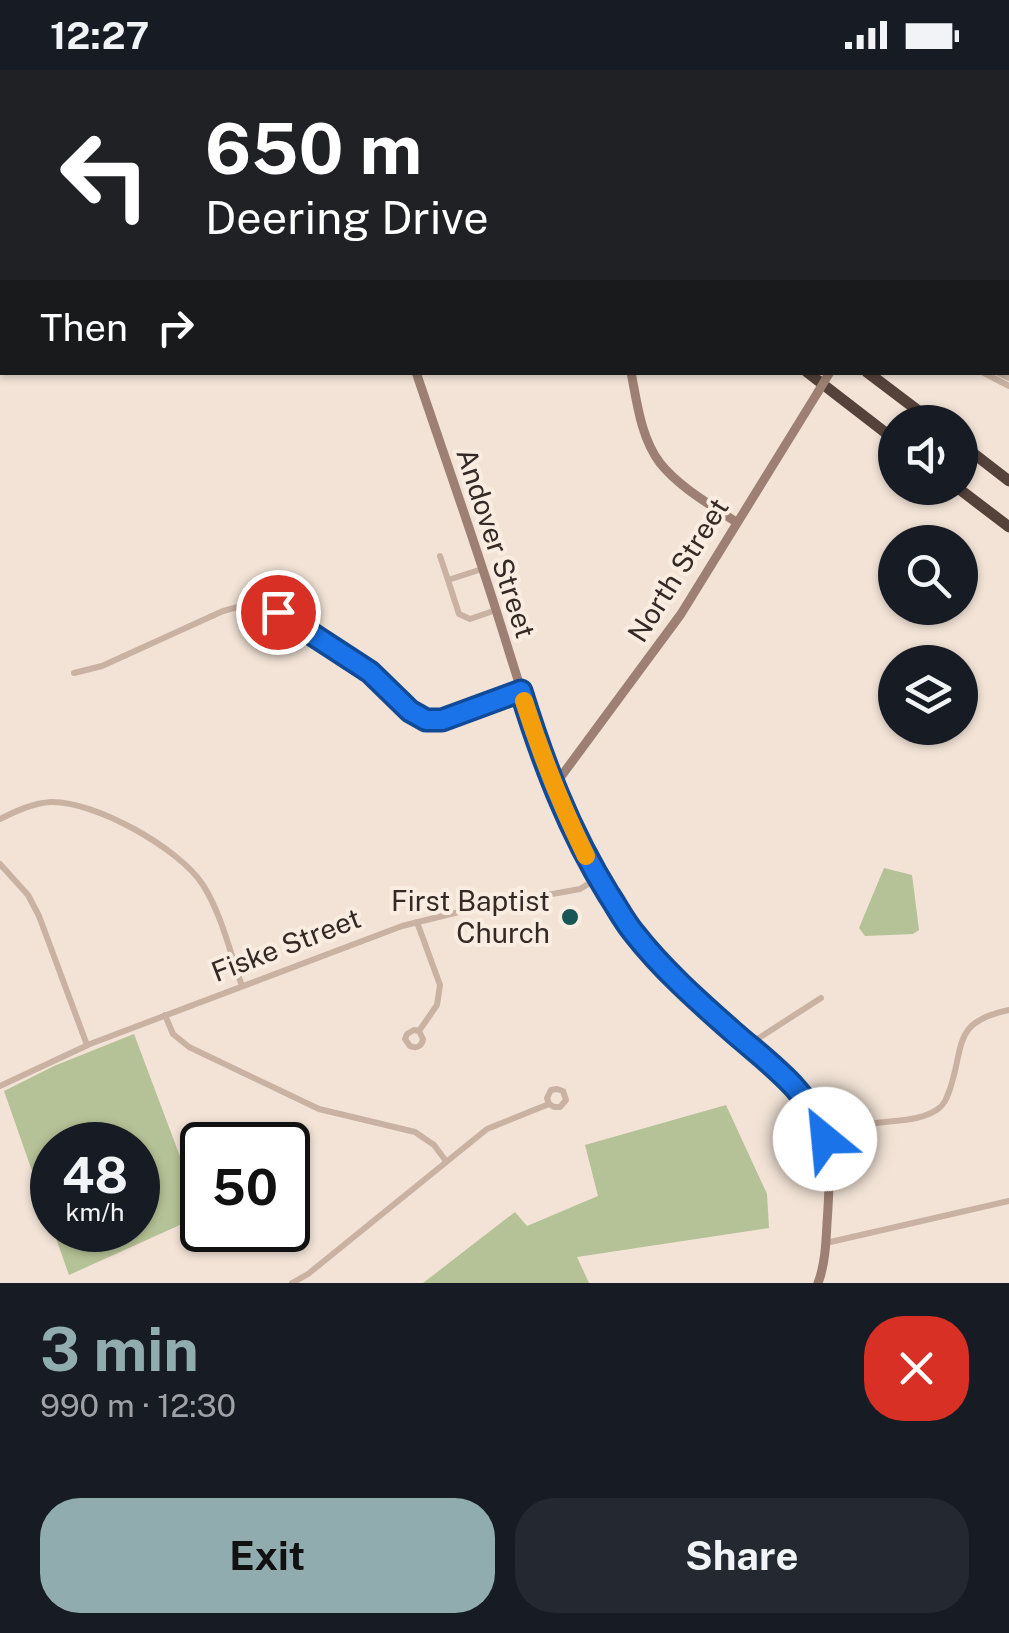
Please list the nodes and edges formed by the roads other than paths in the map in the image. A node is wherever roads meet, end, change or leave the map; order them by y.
1 (417, 375) edge
2 (632, 375) edge
3 (811, 375) edge
4 (828, 375) edge
5 (871, 375) edge
6 (911, 405) edge
7 (878, 427) edge
8 (978, 458) edge
9 (1009, 481) edge
10 (978, 503) edge
11 (736, 522) junction
12 (1009, 527) edge
13 (440, 556) dead end
14 (482, 570) junction
15 (448, 580) junction
16 (496, 610) junction
17 (74, 673) dead end
18 (521, 691) junction
19 (554, 786) junction
20 (0, 819) edge
21 (0, 864) edge
22 (598, 878) junction
23 (416, 922) junction
24 (242, 986) junction
25 (821, 998) dead end
26 (1009, 1010) edge
27 (165, 1015) junction
28 (420, 1031) dead end
29 (88, 1044) junction
30 (748, 1045) junction
31 (0, 1086) edge
32 (549, 1104) dead end
33 (825, 1139) junction
34 (446, 1162) junction
35 (1009, 1201) edge
36 (826, 1244) junction
37 (292, 1283) edge
38 (818, 1283) edge

1 - 14 main road, Andover Street
2 - 11 main road
3 - 7 highway
4 - 11 main road, North Street, bridge
5 - 6 highway
8 - 9 highway
10 - 12 highway
11 - 19 main road, North Street
13 - 15 street
14 - 15 street
14 - 16 main road, Andover Street
15 - 16 street
16 - 18 main road, Andover Street
17 - 18 street
18 - 19 main road, Andover Street
19 - 22 main road, Andover Street
20 - 24 street
21 - 29 street
22 - 23 street, Fiske Street
22 - 30 main road, Andover Street
23 - 24 street, Fiske Street
23 - 28 street
24 - 27 street, Fiske Street
25 - 30 street
26 - 33 street
27 - 29 street, Fiske Street
27 - 34 street
29 - 31 street, Fiske Street
30 - 33 main road, Andover Street
32 - 34 street
33 - 36 main road, Andover Street
34 - 37 street
35 - 36 street
36 - 38 main road, Andover Street

